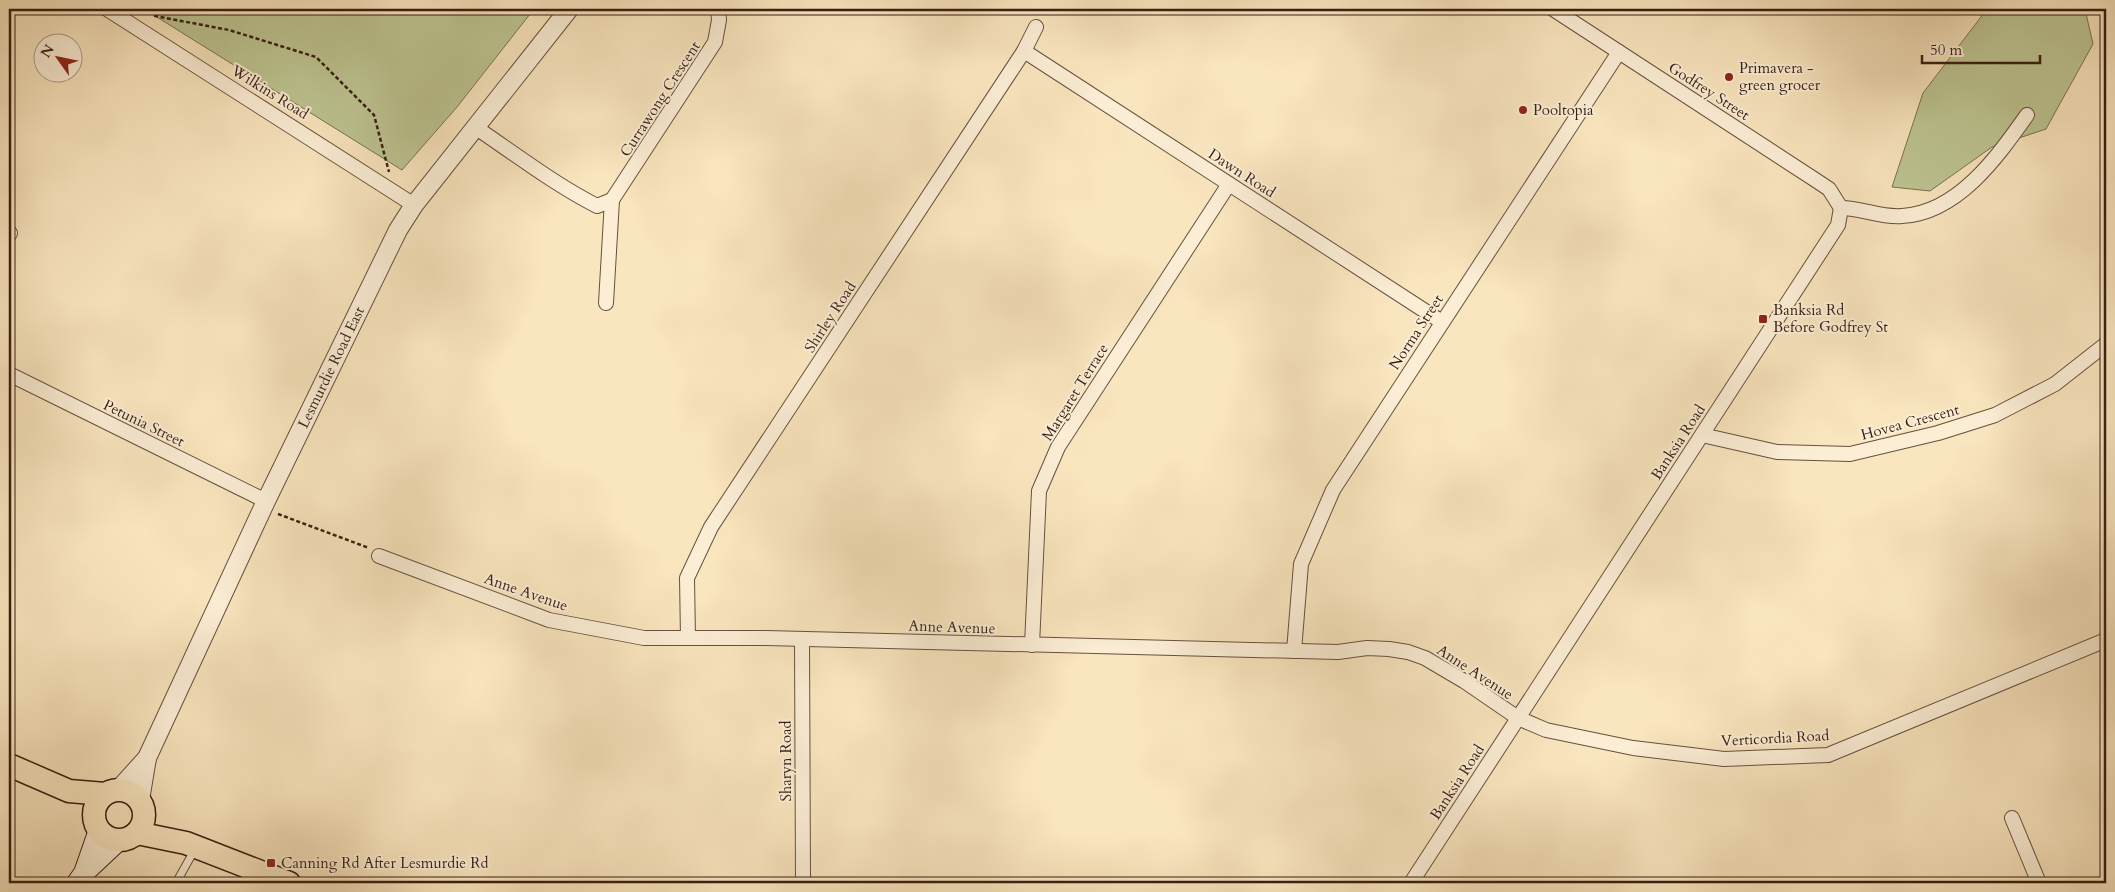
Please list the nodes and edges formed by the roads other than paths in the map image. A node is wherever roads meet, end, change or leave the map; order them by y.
1 (107, 9) edge
2 (569, 9) edge
3 (718, 9) edge
4 (1553, 9) edge
5 (1036, 27) dead end
6 (1024, 51) junction
7 (1619, 52) junction
8 (2027, 115) dead end
9 (475, 127) junction
10 (1229, 184) junction
11 (612, 200) junction
12 (414, 205) junction
13 (1841, 208) junction
14 (606, 303) dead end
15 (1442, 322) junction
16 (2106, 344) edge
17 (9, 374) edge
18 (1702, 435) junction
19 (266, 501) junction
20 (379, 556) road end
21 (688, 638) junction
22 (802, 639) junction
23 (2106, 640) edge
24 (1032, 645) junction
25 (1294, 650) junction
26 (1518, 718) junction
27 (147, 758) junction
28 (9, 765) edge
29 (69, 791) junction
30 (112, 792) junction
31 (142, 804) junction
32 (2012, 818) dead end
33 (112, 830) junction
34 (191, 845) junction
35 (81, 878) edge
36 (176, 883) edge
37 (289, 883) edge
38 (802, 883) edge
39 (1411, 883) edge
40 (2039, 883) edge

1 - 12 street, Wilkins Road
2 - 9 street, Lesmurdie Road East
3 - 11 street, Currawong Crescent
4 - 7 street, Godfrey Street
5 - 6 street, Shirley Road
6 - 10 street, Dawn Road
6 - 21 street, Shirley Road
7 - 13 street, Godfrey Street
7 - 15 street, Norma Street
8 - 13 street
9 - 11 street
9 - 12 street, Lesmurdie Road East
10 - 15 street, Dawn Road
10 - 24 street, Margaret Terrace
11 - 14 street
12 - 19 street, Lesmurdie Road East
13 - 18 street, Banksia Road
15 - 25 street, Norma Street
16 - 18 street, Hovea Crescent
17 - 19 street, Petunia Street
18 - 26 street, Banksia Road
19 - 27 street, Lesmurdie Road East
20 - 21 street, Anne Avenue
21 - 22 street, Anne Avenue
22 - 24 street, Anne Avenue
22 - 38 street, Sharyn Road
23 - 26 street, Verticordia Road
24 - 25 street, Anne Avenue
25 - 26 street, Anne Avenue
26 - 39 street, Banksia Road
27 - 30 street, Lesmurdie Road East
27 - 31 street, Lesmurdie Road East
28 - 29 main road
29 - 30 main road
29 - 33 main road
30 - 31 main road
30 - 33 main road
31 - 33 main road
31 - 34 main road
32 - 40 street
33 - 34 main road
33 - 35 main road
34 - 36 lane
34 - 37 main road

